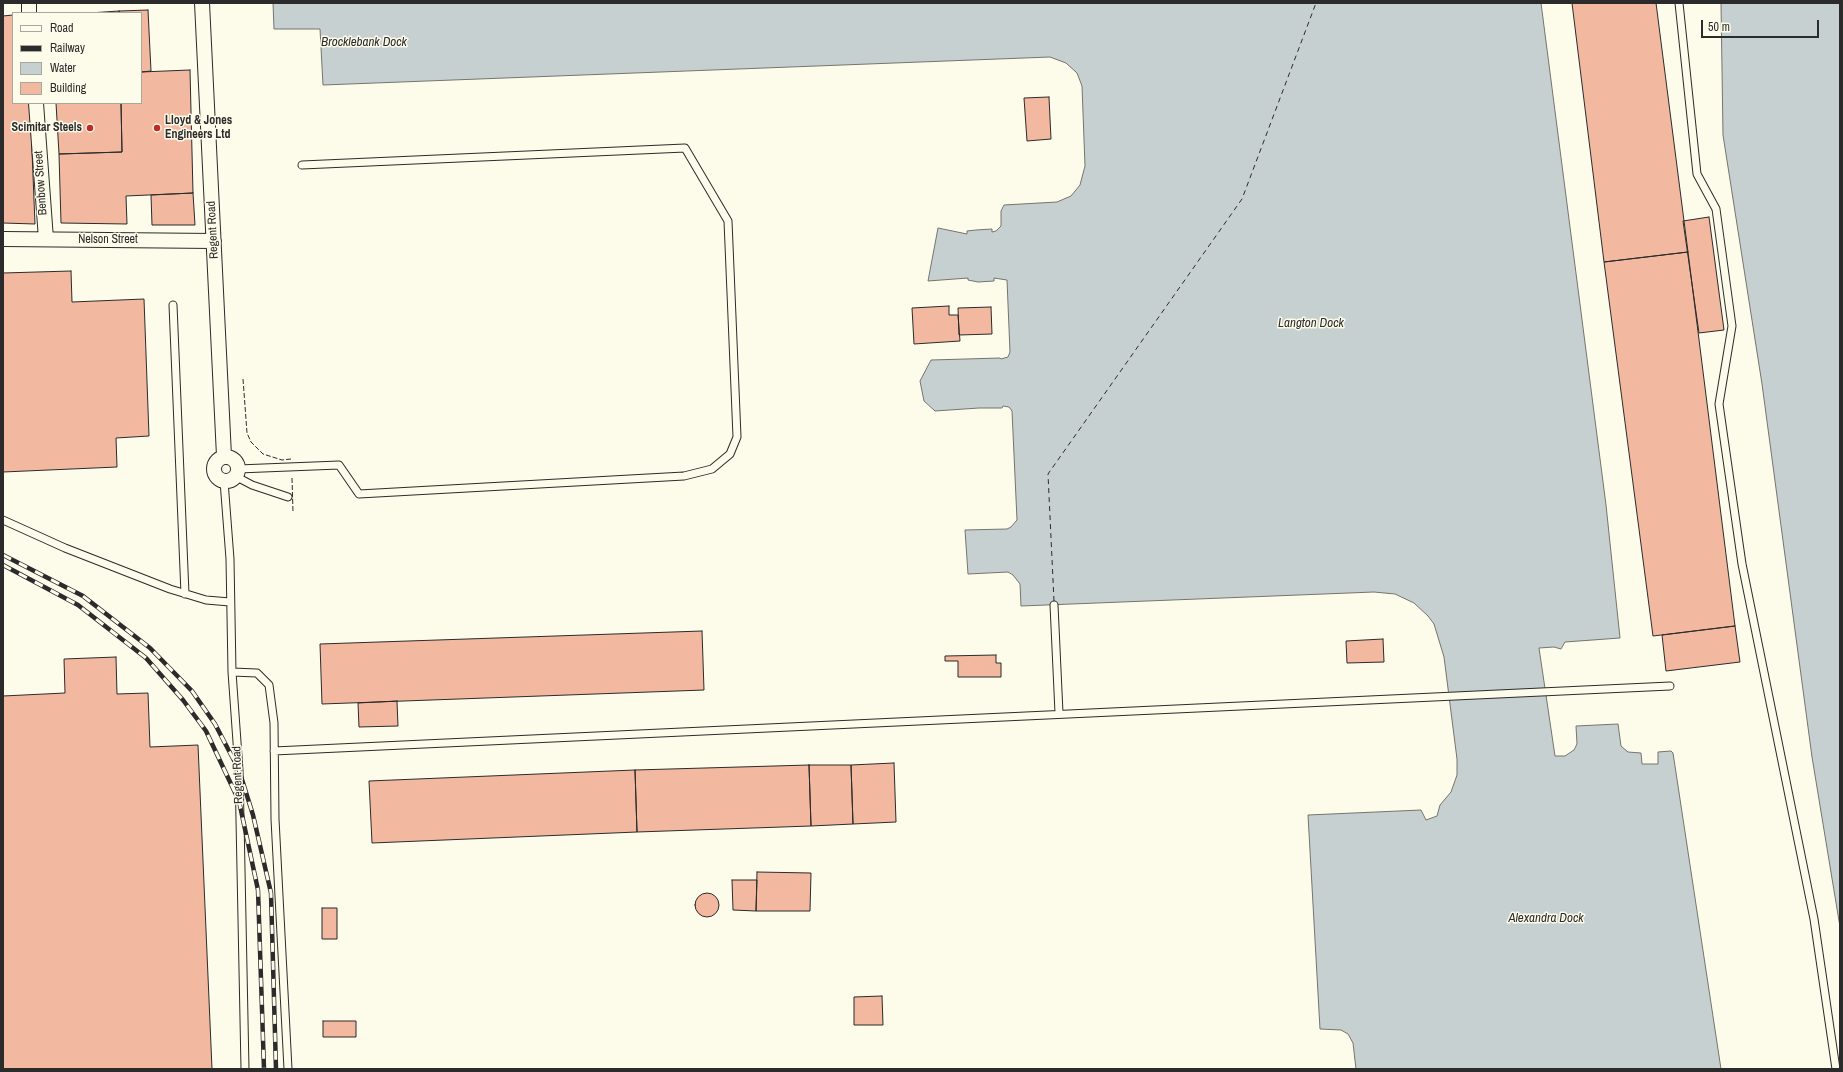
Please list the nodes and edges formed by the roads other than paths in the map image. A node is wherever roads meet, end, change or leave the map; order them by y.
1 (202, 3) edge
2 (1679, 3) edge
3 (36, 104) edge
4 (302, 165) dead end
5 (3, 239) edge
6 (46, 239) junction
7 (214, 241) junction
8 (173, 305) dead end
9 (224, 456) junction
10 (233, 475) junction
11 (288, 497) dead end
12 (3, 520) edge
13 (185, 594) junction
14 (230, 602) junction
15 (1054, 605) dead end
16 (232, 672) junction
17 (1670, 686) dead end
18 (1059, 713) junction
19 (274, 751) junction
20 (245, 1069) edge
21 (288, 1069) edge
22 (1836, 1069) edge

1 - 7 street, Regent Road
2 - 22 lane
3 - 6 street, Benbow Street
4 - 10 lane
5 - 6 street, Nelson Street
6 - 7 street, Nelson Street
7 - 9 street, Regent Road
8 - 13 lane
9 - 10 street
9 - 10 street
10 - 11 lane
10 - 14 lane, Regent Road
12 - 13 lane
13 - 14 lane
14 - 16 lane, Regent Road
15 - 18 lane
16 - 19 lane
16 - 20 lane, Regent Road
17 - 18 lane
18 - 19 lane
19 - 21 lane

